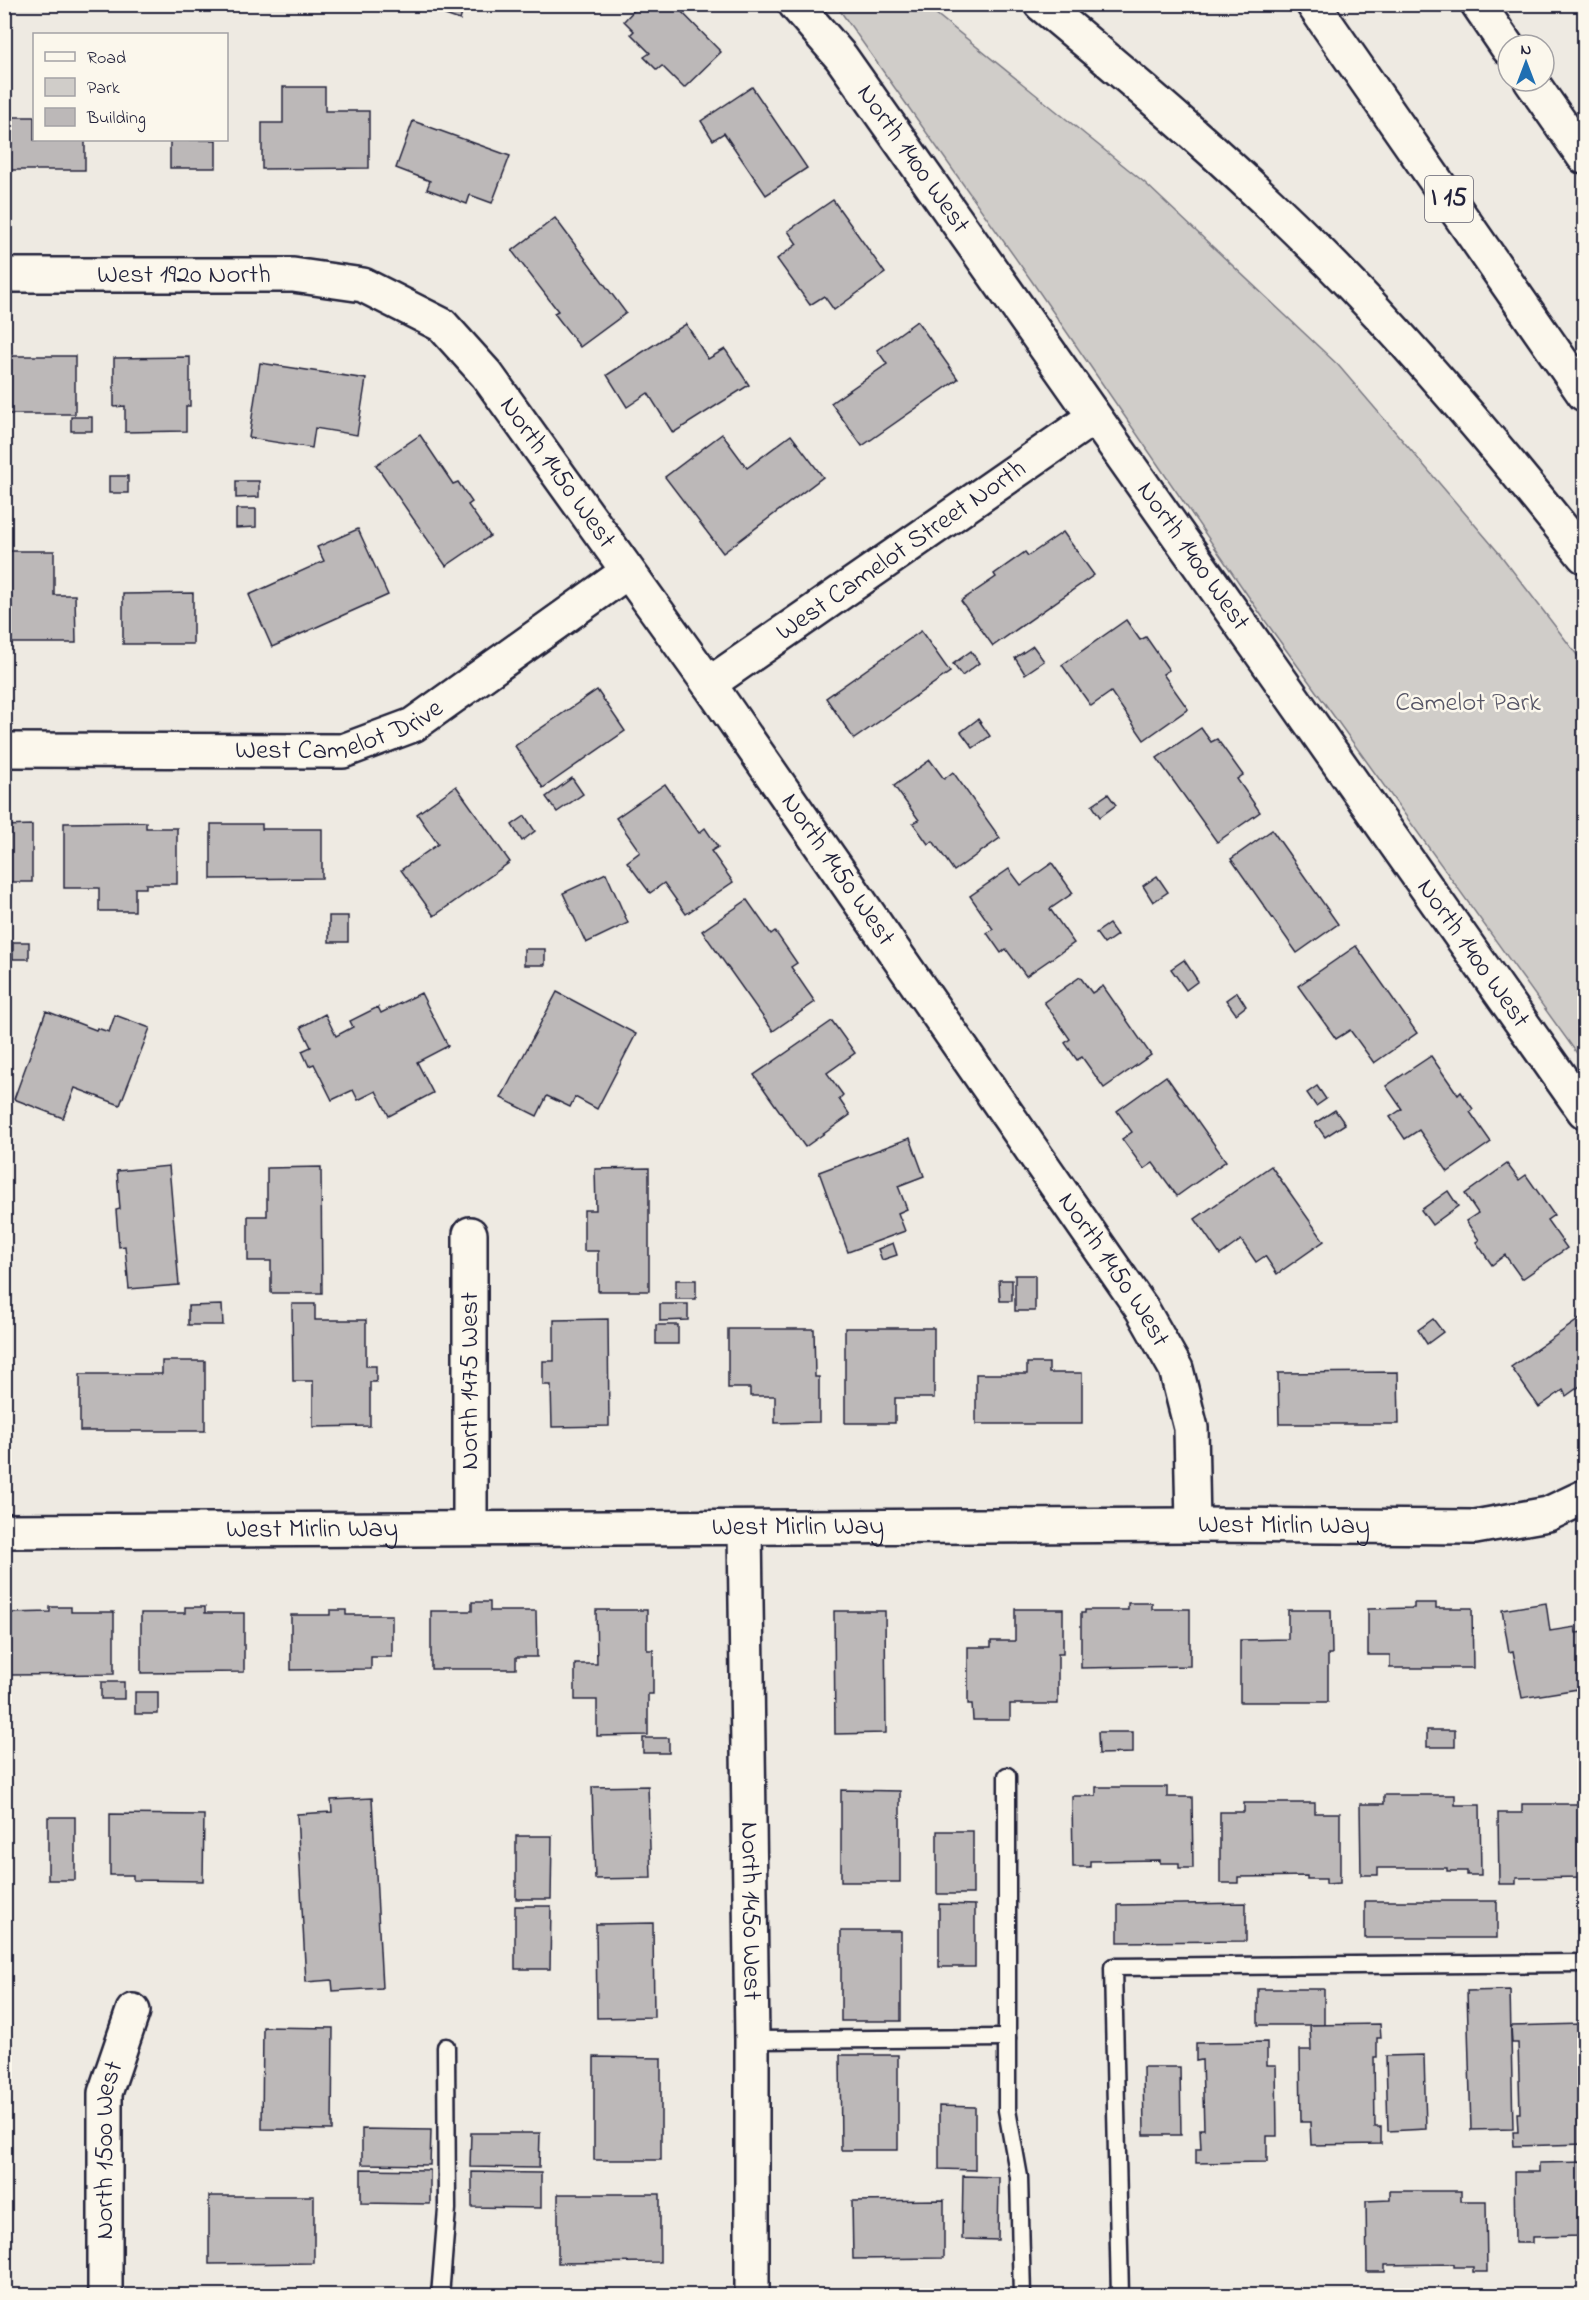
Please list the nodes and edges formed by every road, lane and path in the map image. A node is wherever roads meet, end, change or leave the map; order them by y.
1 (795, 4) edge
2 (1041, 4) edge
3 (1313, 4) edge
4 (1478, 4) edge
5 (1498, 33) edge
6 (1539, 93) edge
7 (1584, 157) edge
8 (4, 276) edge
9 (363, 285) joint
10 (1584, 394) edge
11 (1094, 417) junction
12 (1584, 556) edge
13 (627, 572) junction
14 (709, 684) junction
15 (4, 750) edge
16 (1584, 1112) edge
17 (470, 1234) dead end
18 (1584, 1497) edge
19 (1193, 1526) junction
20 (470, 1528) junction
21 (745, 1529) junction
22 (4, 1530) edge
23 (1007, 1776) dead end
24 (1584, 1963) edge
25 (133, 2011) dead end
26 (1007, 2038) junction
27 (752, 2040) junction
28 (446, 2047) dead end
29 (105, 2295) edge
30 (440, 2295) edge
31 (752, 2295) edge
32 (1022, 2295) edge
33 (1120, 2295) edge

1 - 11 main road, North 1400 West
2 - 12 main road
3 - 10 main road, I 15
4 - 5 main road
6 - 7 main road
8 - 9 main road, West 1920 North
9 - 13 main road, North 1450 West
11 - 14 main road, West Camelot Street North
11 - 16 main road, North 1400 West
13 - 14 main road, North 1450 West
13 - 15 main road, West Camelot Drive
14 - 19 main road, North 1450 West
17 - 20 main road, North 1475 West
18 - 19 main road, West Mirlin Way
19 - 21 main road, West Mirlin Way
20 - 21 main road, West Mirlin Way
20 - 22 main road, West Mirlin Way
21 - 27 main road, North 1450 West
23 - 26 lane
24 - 33 lane
25 - 29 main road, North 1500 West
26 - 27 lane
26 - 32 lane
27 - 31 main road, North 1450 West
28 - 30 lane

